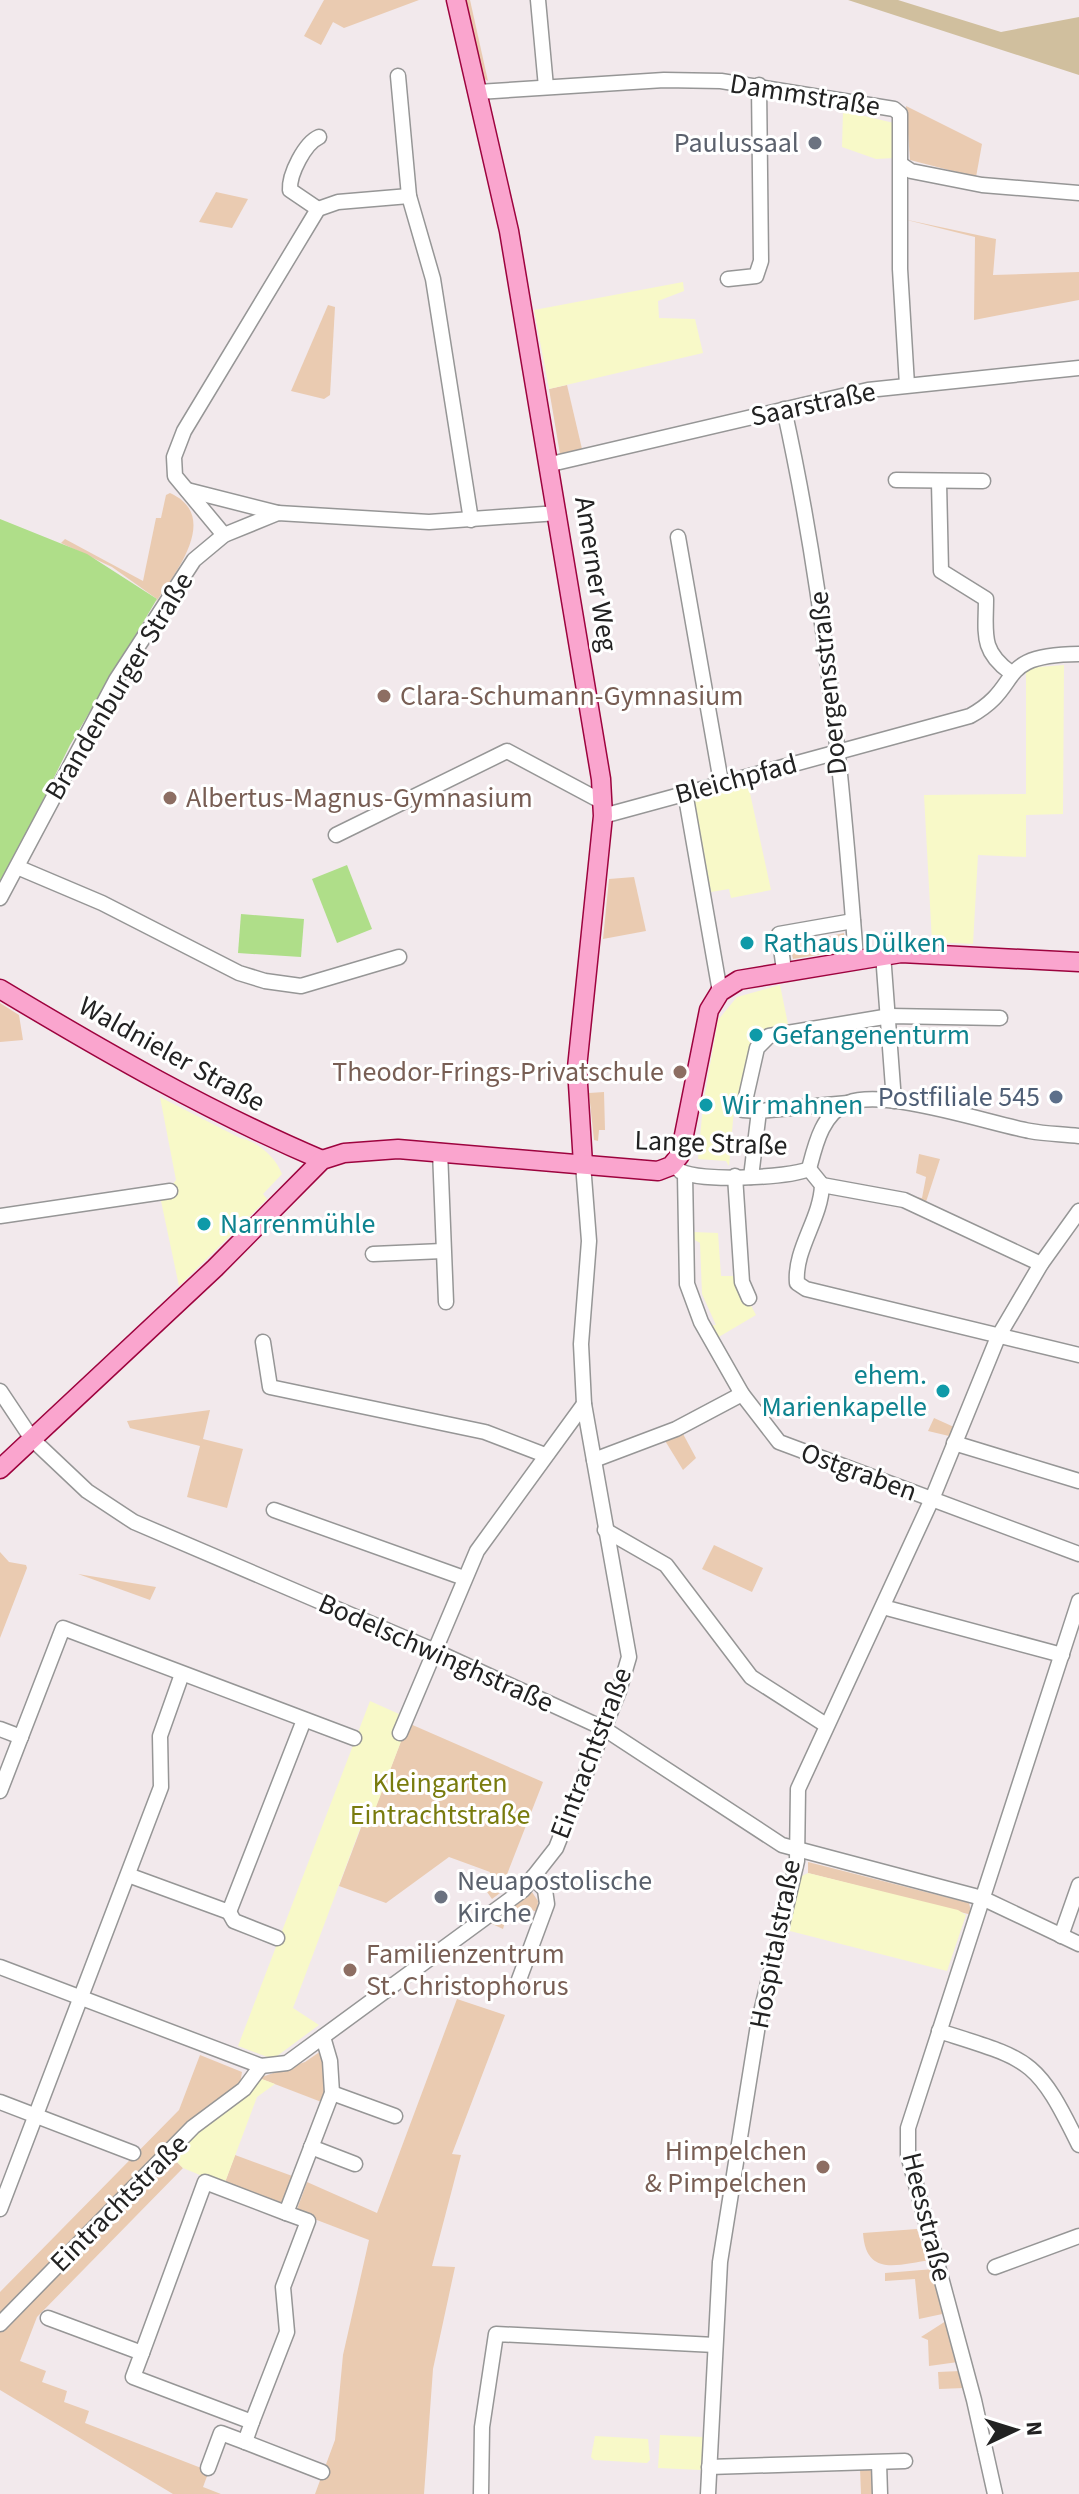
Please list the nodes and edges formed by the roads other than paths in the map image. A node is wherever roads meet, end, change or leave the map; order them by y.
1 (456, 0) edge
2 (538, 0) edge
3 (398, 76) dead end
4 (759, 85) junction
5 (546, 87) junction
6 (478, 92) junction
7 (319, 137) dead end
8 (902, 165) junction
9 (1079, 193) edge
10 (409, 196) junction
11 (318, 209) junction
12 (728, 279) dead end
13 (1079, 368) edge
14 (907, 385) junction
15 (784, 409) junction
16 (551, 464) junction
17 (896, 480) dead end
18 (983, 481) dead end
19 (939, 482) junction
20 (187, 490) junction
21 (278, 513) junction
22 (558, 513) junction
23 (471, 520) junction
24 (224, 535) junction
25 (678, 537) dead end
26 (1079, 654) edge
27 (1010, 672) junction
28 (835, 752) junction
29 (721, 782) junction
30 (685, 792) junction
31 (603, 807) junction
32 (336, 835) dead end
33 (17, 867) junction
34 (0, 898) edge
35 (853, 921) junction
36 (883, 954) junction
37 (399, 957) dead end
38 (856, 958) junction
39 (1079, 962) edge
40 (784, 970) junction
41 (0, 989) edge
42 (720, 992) junction
43 (890, 1016) junction
44 (1000, 1018) dead end
45 (894, 1101) junction
46 (848, 1103) junction
47 (759, 1111) junction
48 (1079, 1136) edge
49 (440, 1151) junction
50 (322, 1160) junction
51 (583, 1164) junction
52 (809, 1169) junction
53 (678, 1170) junction
54 (735, 1176) junction
55 (751, 1177) junction
56 (822, 1185) junction
57 (170, 1191) dead end
58 (1079, 1211) edge
59 (0, 1216) edge
60 (443, 1251) junction
61 (373, 1254) dead end
62 (1041, 1264) junction
63 (749, 1298) dead end
64 (446, 1302) dead end
65 (998, 1337) junction
66 (263, 1342) dead end
67 (1079, 1355) edge
68 (0, 1391) edge
69 (742, 1394) junction
70 (584, 1404) junction
71 (32, 1439) junction
72 (954, 1443) junction
73 (545, 1455) junction
74 (594, 1460) junction
75 (0, 1469) edge
76 (1079, 1481) edge
77 (932, 1499) junction
78 (274, 1510) dead end
79 (605, 1530) junction
80 (1079, 1554) edge
81 (464, 1578) junction
82 (1079, 1601) edge
83 (883, 1607) junction
84 (1076, 1624) edge
85 (433, 1650) junction
86 (1062, 1655) junction
87 (182, 1674) junction
88 (304, 1720) junction
89 (826, 1725) junction
90 (603, 1728) junction
91 (0, 1729) edge
92 (400, 1733) dead end
93 (21, 1737) junction
94 (354, 1738) dead end
95 (0, 1791) edge
96 (795, 1849) junction
97 (128, 1875) junction
98 (533, 1877) junction
99 (1079, 1885) edge
100 (982, 1898) junction
101 (229, 1912) junction
102 (1061, 1936) junction
103 (277, 1938) dead end
104 (1079, 1944) edge
105 (0, 1967) edge
106 (517, 1985) dead end
107 (81, 1998) junction
108 (939, 2031) junction
109 (323, 2037) junction
110 (261, 2066) junction
111 (332, 2093) junction
112 (0, 2102) edge
113 (36, 2116) junction
114 (395, 2116) dead end
115 (1079, 2145) edge
116 (311, 2147) junction
117 (133, 2153) dead end
118 (355, 2164) dead end
119 (0, 2209) edge
120 (286, 2213) junction
121 (1079, 2236) edge
122 (995, 2267) dead end
123 (48, 2318) dead end
124 (0, 2324) edge
125 (715, 2345) junction
126 (142, 2353) junction
127 (252, 2422) junction
128 (245, 2442) junction
129 (905, 2461) dead end
130 (879, 2463) junction
131 (709, 2467) junction
132 (208, 2468) dead end
133 (322, 2472) dead end
134 (481, 2494) edge
135 (708, 2494) edge
136 (880, 2494) edge
137 (995, 2494) edge

1 - 6 main road, Amerner Weg
2 - 5 street
3 - 10 street
4 - 5 street, Dammstraße
4 - 8 street, Dammstraße
4 - 12 street
5 - 6 street, Dammstraße
6 - 16 main road, Amerner Weg
7 - 11 street
8 - 9 street
8 - 14 street
10 - 11 street
10 - 23 street
11 - 20 street
13 - 14 street, Saarstraße
14 - 15 street, Saarstraße
15 - 16 street, Saarstraße
15 - 28 street, Doergensstraße
16 - 22 main road, Amerner Weg
17 - 19 street
18 - 19 street
19 - 27 street
20 - 21 street, Brandenburger Straße
20 - 24 street
21 - 23 street, Brandenburger Straße
21 - 24 street, Brandenburger Straße
22 - 23 street, Brandenburger Straße
22 - 31 main road, Amerner Weg
24 - 33 street, Brandenburger Straße
25 - 29 street
26 - 27 street, Bleichpfad
27 - 28 street, Bleichpfad
28 - 29 street, Bleichpfad
28 - 35 street, Doergensstraße
29 - 30 street, Bleichpfad
30 - 31 street, Bleichpfad
30 - 42 street
31 - 32 street
31 - 51 main road, Amerner Weg
33 - 34 street, Brandenburger Straße
33 - 37 street
35 - 38 street, Doergensstraße
35 - 40 street
36 - 38 main road
36 - 39 main road
36 - 43 street
38 - 40 main road
40 - 42 main road
41 - 50 main road, Waldnieler Straße
42 - 53 main road
43 - 44 street
43 - 45 street
43 - 47 street
45 - 46 street
45 - 48 street
46 - 47 street
46 - 52 street, Lange Straße
47 - 55 street
49 - 50 main road, Lange Straße
49 - 51 main road, Lange Straße
49 - 60 street
50 - 71 main road
51 - 53 main road, Lange Straße
51 - 70 street, Eintrachtstraße
52 - 55 street, Lange Straße
52 - 56 street
53 - 54 street, Lange Straße
53 - 69 street, Ostgraben
54 - 55 street, Lange Straße
54 - 63 street
56 - 62 street
56 - 65 street
57 - 59 street
58 - 62 street, Hospitalstraße
60 - 61 street
60 - 64 street
62 - 65 street, Hospitalstraße
65 - 67 street
65 - 72 street, Hospitalstraße
66 - 73 street
68 - 71 street, Bodelschwinghstraße
69 - 74 street
69 - 77 street, Ostgraben
70 - 73 street
70 - 74 street, Eintrachtstraße
71 - 75 main road
71 - 85 street, Bodelschwinghstraße
72 - 76 street
72 - 77 street, Hospitalstraße
73 - 81 street
74 - 79 street, Eintrachtstraße
77 - 80 street, Ostgraben
77 - 83 street, Hospitalstraße
78 - 81 street
79 - 89 street
79 - 90 street, Eintrachtstraße
81 - 85 street
82 - 84 street, Heesstraße
83 - 86 street
83 - 89 street, Hospitalstraße
84 - 86 street, Heesstraße
85 - 90 street, Bodelschwinghstraße
85 - 92 street
86 - 100 street, Heesstraße
87 - 88 street
87 - 93 street
87 - 97 street
88 - 94 street
88 - 101 street
89 - 96 street, Hospitalstraße
90 - 96 street, Bodelschwinghstraße
90 - 98 street, Eintrachtstraße
91 - 93 street
93 - 95 street
96 - 100 street, Bodelschwinghstraße
96 - 125 street, Hospitalstraße
97 - 101 street
97 - 107 street
98 - 106 street
98 - 109 street, Eintrachtstraße
99 - 102 street
100 - 102 street, Bodelschwinghstraße
100 - 108 street, Heesstraße
101 - 103 street
102 - 104 street, Bodelschwinghstraße
105 - 107 street
107 - 110 street
107 - 113 street
108 - 115 street
108 - 137 street, Heesstraße
109 - 110 street, Eintrachtstraße
109 - 111 street
110 - 124 street, Eintrachtstraße
111 - 114 street
111 - 116 street
112 - 113 street
113 - 117 street
113 - 119 street
116 - 118 street
116 - 120 street
120 - 126 street
120 - 127 street
121 - 122 street
123 - 126 street
125 - 131 street, Hospitalstraße
125 - 134 street
126 - 127 street
127 - 128 street
128 - 132 street
128 - 133 street
129 - 130 street
130 - 131 street
130 - 136 street
131 - 135 street, Hospitalstraße

